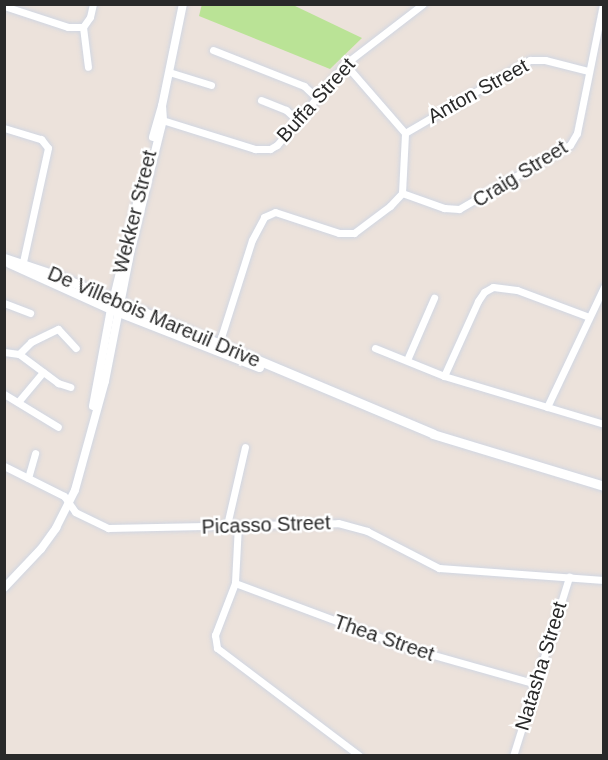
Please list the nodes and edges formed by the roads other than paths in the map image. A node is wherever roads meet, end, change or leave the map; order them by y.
1 (93, 4) edge
2 (183, 4) edge
3 (423, 4) edge
4 (603, 4) edge
5 (4, 6) edge
6 (83, 27) junction
7 (213, 50) dead end
8 (345, 64) junction
9 (88, 67) dead end
10 (588, 71) junction
11 (169, 72) junction
12 (211, 85) dead end
13 (316, 97) junction
14 (261, 100) dead end
15 (160, 119) junction
16 (297, 120) junction
17 (4, 128) edge
18 (405, 133) junction
19 (402, 193) junction
20 (4, 259) edge
21 (22, 266) junction
22 (603, 287) edge
23 (434, 298) dead end
24 (4, 303) edge
25 (116, 306) junction
26 (30, 313) dead end
27 (589, 317) junction
28 (218, 347) junction
29 (76, 348) dead end
30 (375, 348) dead end
31 (4, 352) edge
32 (19, 354) junction
33 (406, 360) junction
34 (43, 372) junction
35 (444, 376) junction
36 (70, 387) dead end
37 (4, 394) edge
38 (18, 402) junction
39 (547, 406) junction
40 (603, 424) edge
41 (58, 427) dead end
42 (245, 447) dead end
43 (34, 453) dead end
44 (4, 466) edge
45 (28, 478) junction
46 (603, 486) edge
47 (69, 505) junction
48 (227, 525) junction
49 (238, 525) junction
50 (569, 577) junction
51 (603, 580) edge
52 (235, 583) junction
53 (4, 588) edge
54 (536, 684) junction
55 (360, 756) edge
56 (513, 756) edge

1 - 6 street
2 - 11 street, Wekker Street
3 - 8 street, Buffa Street
4 - 10 street, Craig Street
5 - 6 street
6 - 9 street
7 - 13 street
8 - 13 street, Buffa Street
8 - 18 street
10 - 18 street, Anton Street
10 - 19 street, Craig Street
11 - 12 street
11 - 15 street, Wekker Street
13 - 16 street, Buffa Street
14 - 16 street
15 - 16 street, Buffa Street
15 - 25 street, Wekker Street
17 - 21 street
18 - 19 street
19 - 28 street
20 - 21 main road, De Villebois Mareuil Drive
21 - 25 main road, De Villebois Mareuil Drive
22 - 27 street
23 - 33 street
24 - 26 street
25 - 28 main road, De Villebois Mareuil Drive
25 - 47 street, Wekker Street
27 - 35 street
27 - 39 street
28 - 46 main road, De Villebois Mareuil Drive
29 - 32 street
30 - 33 street
31 - 32 street
32 - 34 street
33 - 35 street
34 - 36 street
34 - 38 street
35 - 39 street
37 - 38 street
38 - 41 street
39 - 40 street
42 - 48 street
43 - 45 street
44 - 45 street, Picasso Street
45 - 47 street, Picasso Street
47 - 48 street, Picasso Street
47 - 53 street, Wekker Street
48 - 49 street, Picasso Street
49 - 50 street, Picasso Street
49 - 52 street
50 - 51 street, Picasso Street
50 - 54 street, Natasha Street
52 - 54 street, Thea Street
52 - 55 street
54 - 56 street, Natasha Street

